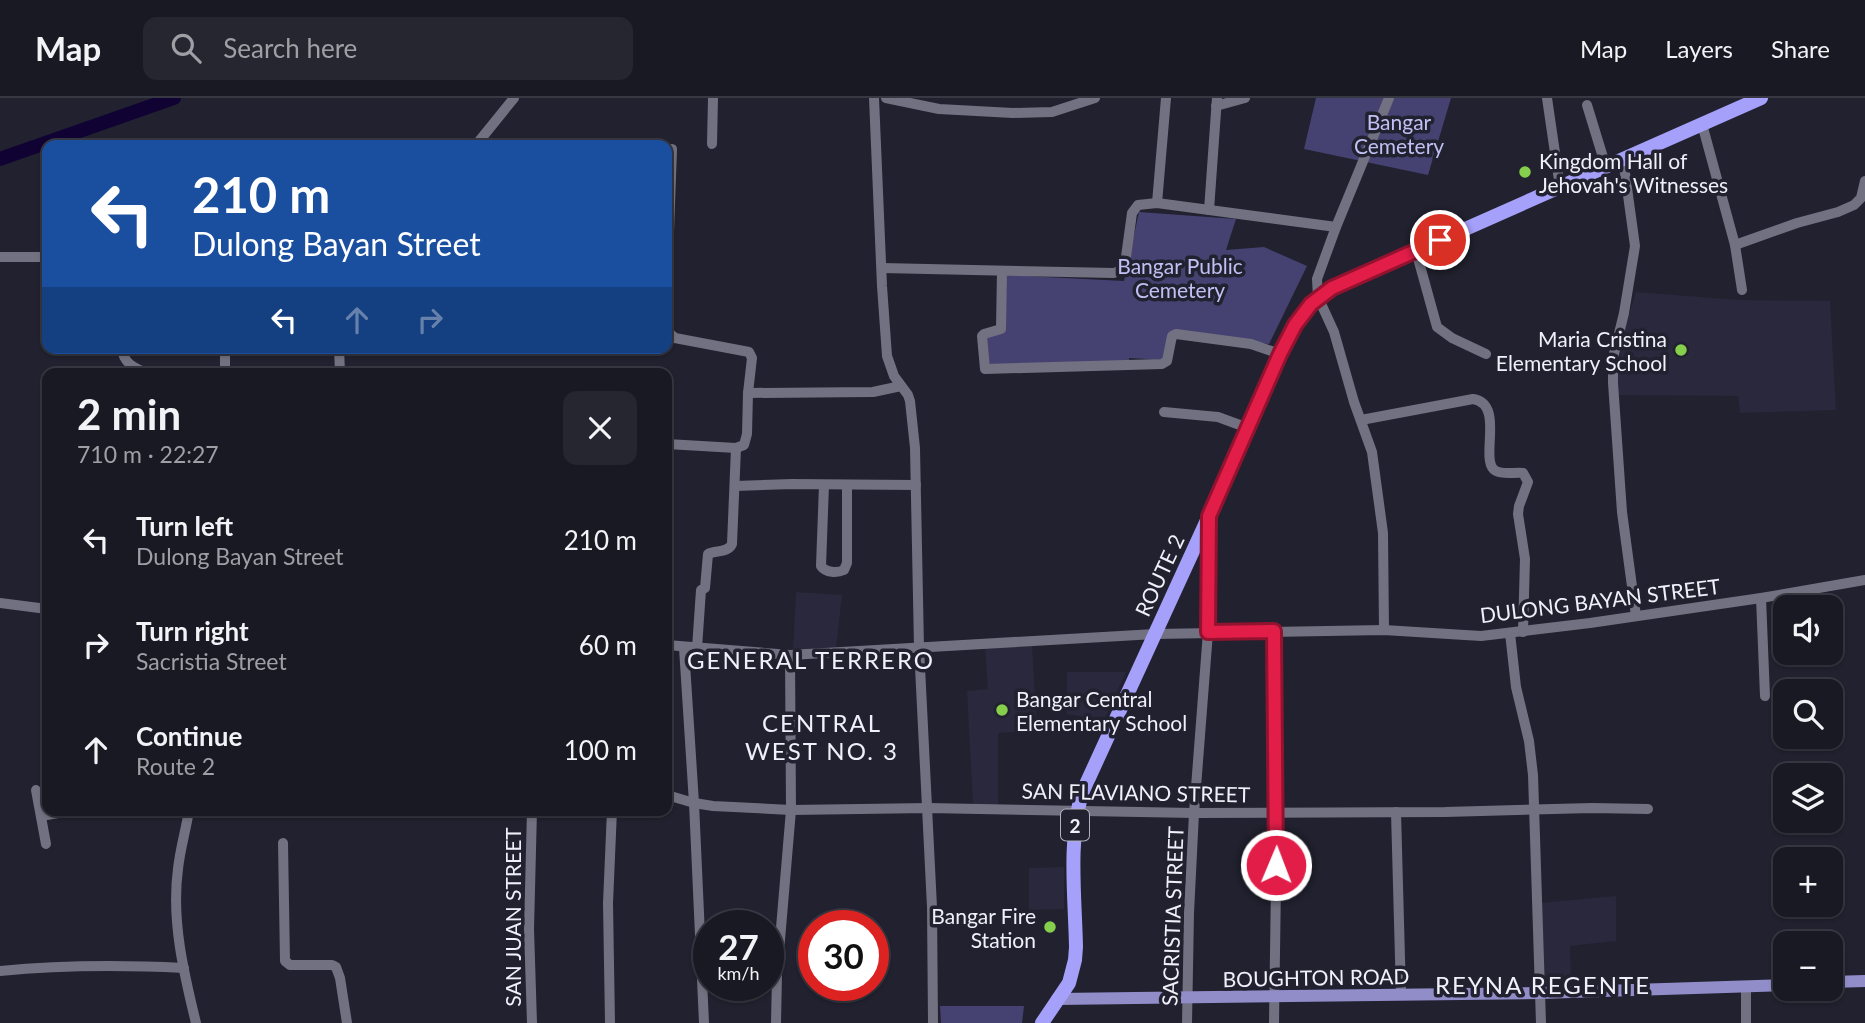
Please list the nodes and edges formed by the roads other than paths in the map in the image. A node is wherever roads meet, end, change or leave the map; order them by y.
1 (514, 98) edge
2 (713, 98) edge
3 (874, 98) edge
4 (886, 98) edge
5 (1095, 98) edge
6 (1166, 98) edge
7 (1245, 98) edge
8 (1389, 98) edge
9 (1547, 98) edge
10 (1761, 98) edge
11 (1217, 102) edge
12 (1587, 105) dead end
13 (1702, 124) junction
14 (480, 140) edge
15 (712, 144) dead end
16 (673, 149) dead end
17 (1623, 159) junction
18 (1606, 167) junction
19 (672, 172) edge
20 (1865, 181) edge
21 (1560, 187) junction
22 (1157, 203) junction
23 (1209, 210) junction
24 (1336, 228) junction
25 (1735, 245) junction
26 (1416, 251) junction
27 (0, 257) edge
28 (42, 257) edge
29 (882, 268) junction
30 (1002, 271) junction
31 (1742, 290) dead end
32 (1318, 297) junction
33 (672, 335) edge
34 (123, 354) edge
35 (1280, 354) junction
36 (1486, 354) dead end
37 (138, 368) edge
38 (901, 386) junction
39 (748, 393) junction
40 (1164, 412) dead end
41 (1360, 420) junction
42 (1248, 428) junction
43 (672, 444) edge
44 (736, 448) junction
45 (824, 485) junction
46 (847, 485) junction
47 (916, 485) junction
48 (735, 486) junction
49 (1209, 516) junction
50 (1865, 580) edge
51 (1761, 598) junction
52 (0, 603) edge
53 (42, 607) edge
54 (1636, 616) junction
55 (1274, 631) junction
56 (1384, 631) junction
57 (1208, 632) junction
58 (1523, 632) junction
59 (1510, 633) junction
60 (1155, 634) junction
61 (672, 646) edge
62 (919, 647) junction
63 (684, 648) junction
64 (697, 648) junction
65 (790, 655) junction
66 (1765, 696) dead end
67 (36, 790) dead end
68 (672, 796) edge
69 (694, 803) junction
70 (928, 808) junction
71 (1648, 809) dead end
72 (792, 810) junction
73 (1533, 810) junction
74 (1077, 811) junction
75 (1277, 812) junction
76 (1396, 812) junction
77 (1194, 813) junction
78 (41, 816) joint
79 (188, 816) edge
80 (532, 816) edge
81 (612, 816) edge
82 (283, 843) dead end
83 (46, 845) dead end
84 (184, 968) junction
85 (0, 971) edge
86 (1865, 981) edge
87 (1843, 982) edge
88 (1773, 985) edge
89 (1746, 986) junction
90 (1540, 993) junction
91 (1401, 995) junction
92 (1188, 998) junction
93 (1274, 998) junction
94 (1057, 999) junction
95 (196, 1023) edge
96 (347, 1023) edge
97 (532, 1023) edge
98 (610, 1023) edge
99 (704, 1023) edge
100 (776, 1023) edge
101 (933, 1023) edge
102 (1042, 1023) edge
103 (1187, 1023) edge
104 (1274, 1023) edge
105 (1541, 1023) edge
106 (1746, 1023) edge

1 - 14 street
2 - 15 street
3 - 29 street
4 - 5 street
6 - 22 street
7 - 11 street
8 - 24 street
9 - 21 street
10 - 13 highway, ROUTE 2 / 2
11 - 23 street
12 - 18 street
13 - 17 highway, ROUTE 2 / 2
13 - 25 street
16 - 19 street
17 - 18 highway, ROUTE 2 / 2
17 - 54 street
18 - 21 highway, ROUTE 2 / 2
20 - 25 street
21 - 26 highway, ROUTE 2 / 2
22 - 23 street
22 - 30 street
23 - 24 street
24 - 32 street
25 - 31 street
26 - 32 highway, ROUTE 2 / 2
26 - 36 street
27 - 28 street
29 - 30 street
29 - 38 street
30 - 35 street
32 - 35 highway, ROUTE 2 / 2
32 - 41 street
33 - 39 street
34 - 37 street
35 - 42 highway, ROUTE 2 / 2
38 - 39 street
38 - 47 street
39 - 44 street
40 - 42 street
41 - 56 street
41 - 58 street
42 - 49 highway, ROUTE 2 / 2
43 - 44 street
44 - 48 street
45 - 46 street
45 - 46 street
45 - 48 street
46 - 47 street
47 - 62 street
48 - 64 street
49 - 57 street, SACRISTIA STREET
49 - 60 highway, ROUTE 2 / 2
50 - 51 street, DULONG BAYAN STREET
51 - 54 street, DULONG BAYAN STREET
51 - 66 street
52 - 53 street
54 - 58 street, DULONG BAYAN STREET
55 - 56 street, DULONG BAYAN STREET
55 - 57 street, DULONG BAYAN STREET
55 - 75 street
56 - 59 street, DULONG BAYAN STREET
57 - 60 street, DULONG BAYAN STREET
57 - 77 street, SACRISTIA STREET
58 - 59 street, DULONG BAYAN STREET
59 - 73 street
60 - 62 street, DULONG BAYAN STREET
60 - 74 highway, ROUTE 2 / 2
61 - 63 street, DULONG BAYAN STREET
62 - 65 street, DULONG BAYAN STREET
62 - 70 street
63 - 64 street, DULONG BAYAN STREET
63 - 69 street
64 - 65 street, DULONG BAYAN STREET
65 - 72 street
67 - 78 street
68 - 69 street, SAN FLAVIANO STREET
69 - 72 street, SAN FLAVIANO STREET
69 - 99 street
70 - 72 street, SAN FLAVIANO STREET
70 - 74 street, SAN FLAVIANO STREET
70 - 101 street
71 - 73 street, SAN FLAVIANO STREET
72 - 100 street
73 - 76 street, SAN FLAVIANO STREET
73 - 90 street
74 - 77 street, SAN FLAVIANO STREET
74 - 94 highway, ROUTE 2 / 2
75 - 76 street, SAN FLAVIANO STREET
75 - 77 street, SAN FLAVIANO STREET
75 - 93 street
76 - 91 street
77 - 92 street, SACRISTIA STREET
78 - 83 street
79 - 84 street
80 - 97 street, SAN JUAN STREET
81 - 98 street
82 - 96 street
84 - 85 street
84 - 95 street
86 - 87 main road
88 - 89 main road, BOUGHTON ROAD
89 - 90 main road, BOUGHTON ROAD
89 - 106 street
90 - 91 main road, BOUGHTON ROAD
90 - 105 street
91 - 93 main road, BOUGHTON ROAD
92 - 93 main road, BOUGHTON ROAD
92 - 94 main road, BOUGHTON ROAD
92 - 103 street, SACRISTIA STREET
93 - 104 street
94 - 102 highway, ROUTE 2 / 2

